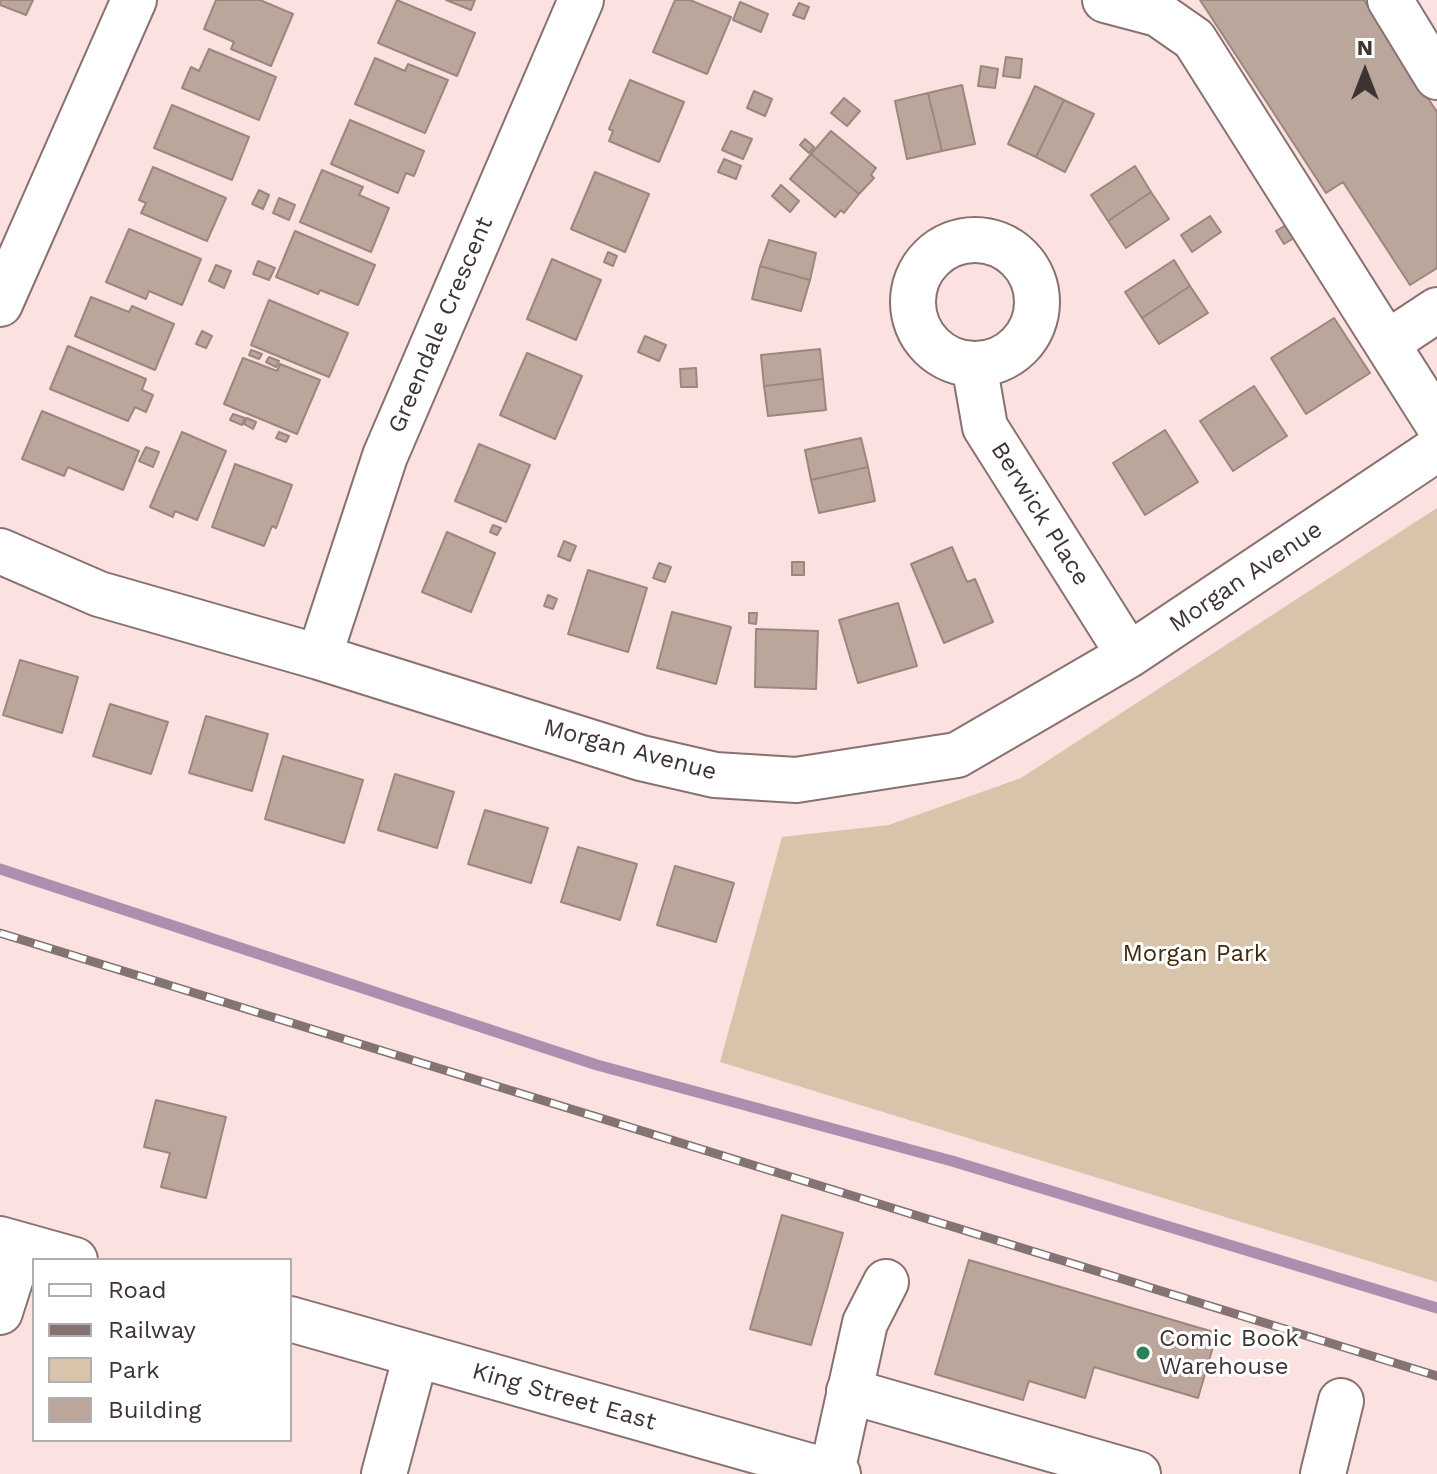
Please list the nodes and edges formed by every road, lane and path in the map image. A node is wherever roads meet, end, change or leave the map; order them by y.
1 (134, 0) edge
2 (581, 0) edge
3 (1105, 0) edge
4 (1394, 2) edge
5 (1437, 77) edge
6 (0, 304) edge
7 (1437, 310) edge
8 (1387, 343) junction
9 (974, 364) dead end
10 (1437, 423) edge
11 (1437, 449) edge
12 (0, 551) edge
13 (1129, 655) junction
14 (319, 657) junction
15 (10, 1242) edge
16 (68, 1258) edge
17 (886, 1282) dead end
18 (0, 1312) edge
19 (292, 1320) edge
20 (416, 1355) junction
21 (849, 1391) junction
22 (1341, 1401) dead end
23 (835, 1473) edge
24 (1134, 1473) edge
25 (384, 1474) edge
26 (1323, 1474) edge

1 - 6 street
2 - 14 street, Greendale Crescent
3 - 8 street
4 - 5 street
7 - 8 street
8 - 10 street
9 - 13 street, Berwick Place
11 - 13 street, Morgan Avenue
12 - 14 street, Morgan Avenue
13 - 14 street, Morgan Avenue
15 - 16 street
15 - 18 street
17 - 21 street
19 - 20 street, King Street East
20 - 23 street, King Street East
20 - 25 street
21 - 23 street
21 - 24 street
22 - 26 street

